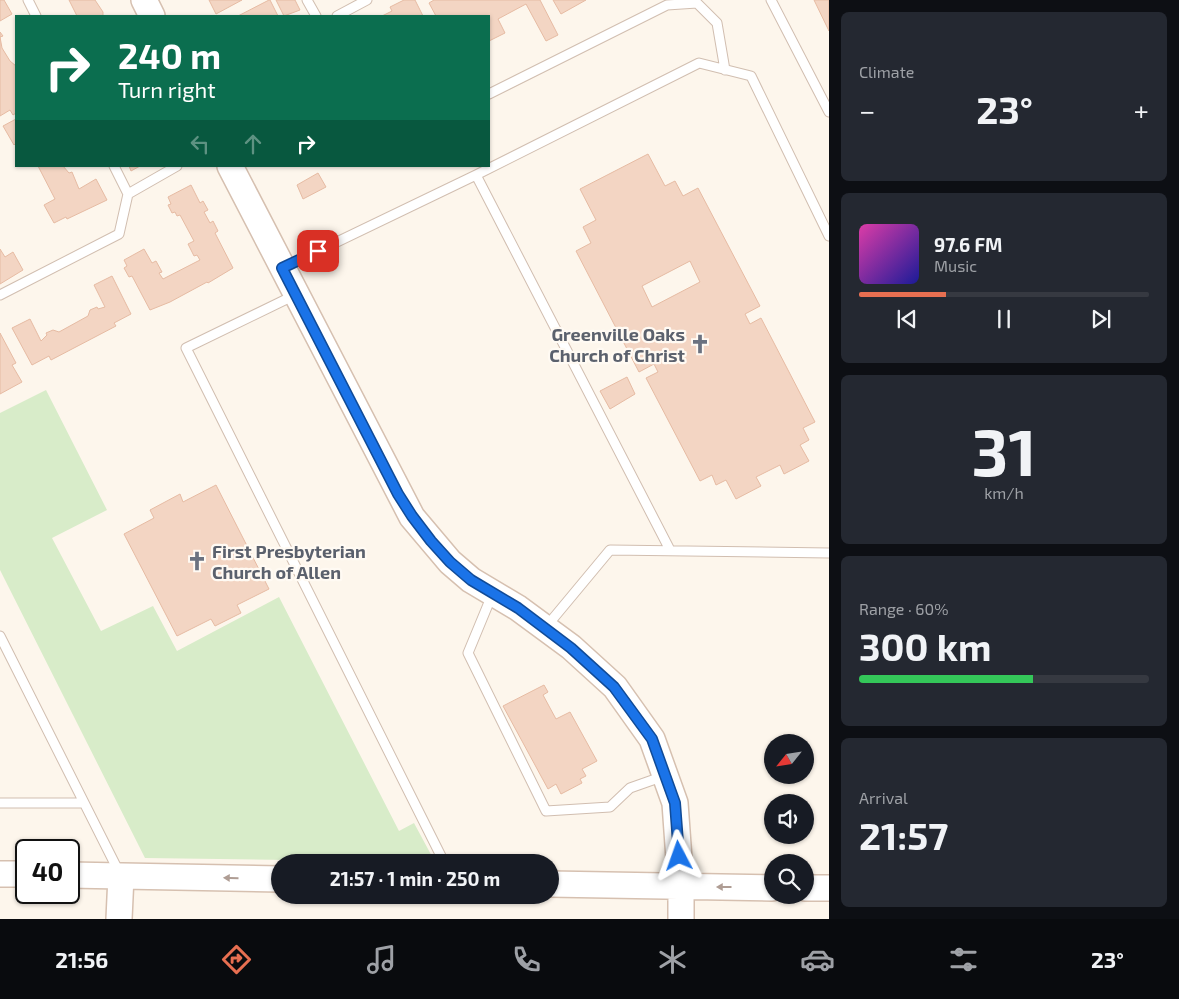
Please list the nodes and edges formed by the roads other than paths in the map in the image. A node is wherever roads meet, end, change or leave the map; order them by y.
1 (28, 0) edge
2 (144, 0) edge
3 (307, 0) edge
4 (367, 0) edge
5 (771, 0) edge
6 (36, 15) edge
7 (152, 15) edge
8 (315, 15) edge
9 (339, 15) edge
10 (725, 70) junction
11 (490, 94) edge
12 (829, 112) edge
13 (490, 165) edge
14 (114, 167) edge
15 (175, 167) edge
16 (231, 167) edge
17 (487, 167) edge
18 (476, 175) junction
19 (128, 194) junction
20 (829, 236) edge
21 (282, 268) junction
22 (296, 294) junction
23 (0, 295) edge
24 (670, 550) junction
25 (829, 553) edge
26 (493, 592) junction
27 (545, 628) junction
28 (0, 636) edge
29 (665, 775) junction
30 (0, 803) edge
31 (84, 803) junction
32 (440, 854) edge
33 (0, 874) edge
34 (15, 874) edge
35 (80, 875) edge
36 (121, 876) junction
37 (271, 879) edge
38 (559, 884) edge
39 (682, 887) junction
40 (764, 888) edge
41 (814, 888) edge
42 (829, 888) edge
43 (119, 919) edge
44 (681, 919) edge

1 - 6 lane
2 - 7 street
3 - 8 lane
4 - 9 lane
5 - 12 lane
10 - 11 lane
10 - 13 lane
10 - 20 lane
14 - 19 lane
15 - 19 lane
16 - 21 street
17 - 18 lane
18 - 21 lane
18 - 24 lane
19 - 23 lane
21 - 22 street
22 - 26 street
22 - 32 lane
24 - 25 lane
24 - 27 lane
26 - 27 street
26 - 29 lane
27 - 29 street
28 - 31 lane
29 - 39 street
30 - 31 lane
31 - 36 lane
33 - 34 street
35 - 36 street
37 -> 36 street
36 - 43 street
38 - 39 street
40 -> 39 street
39 - 44 street
41 - 42 street

